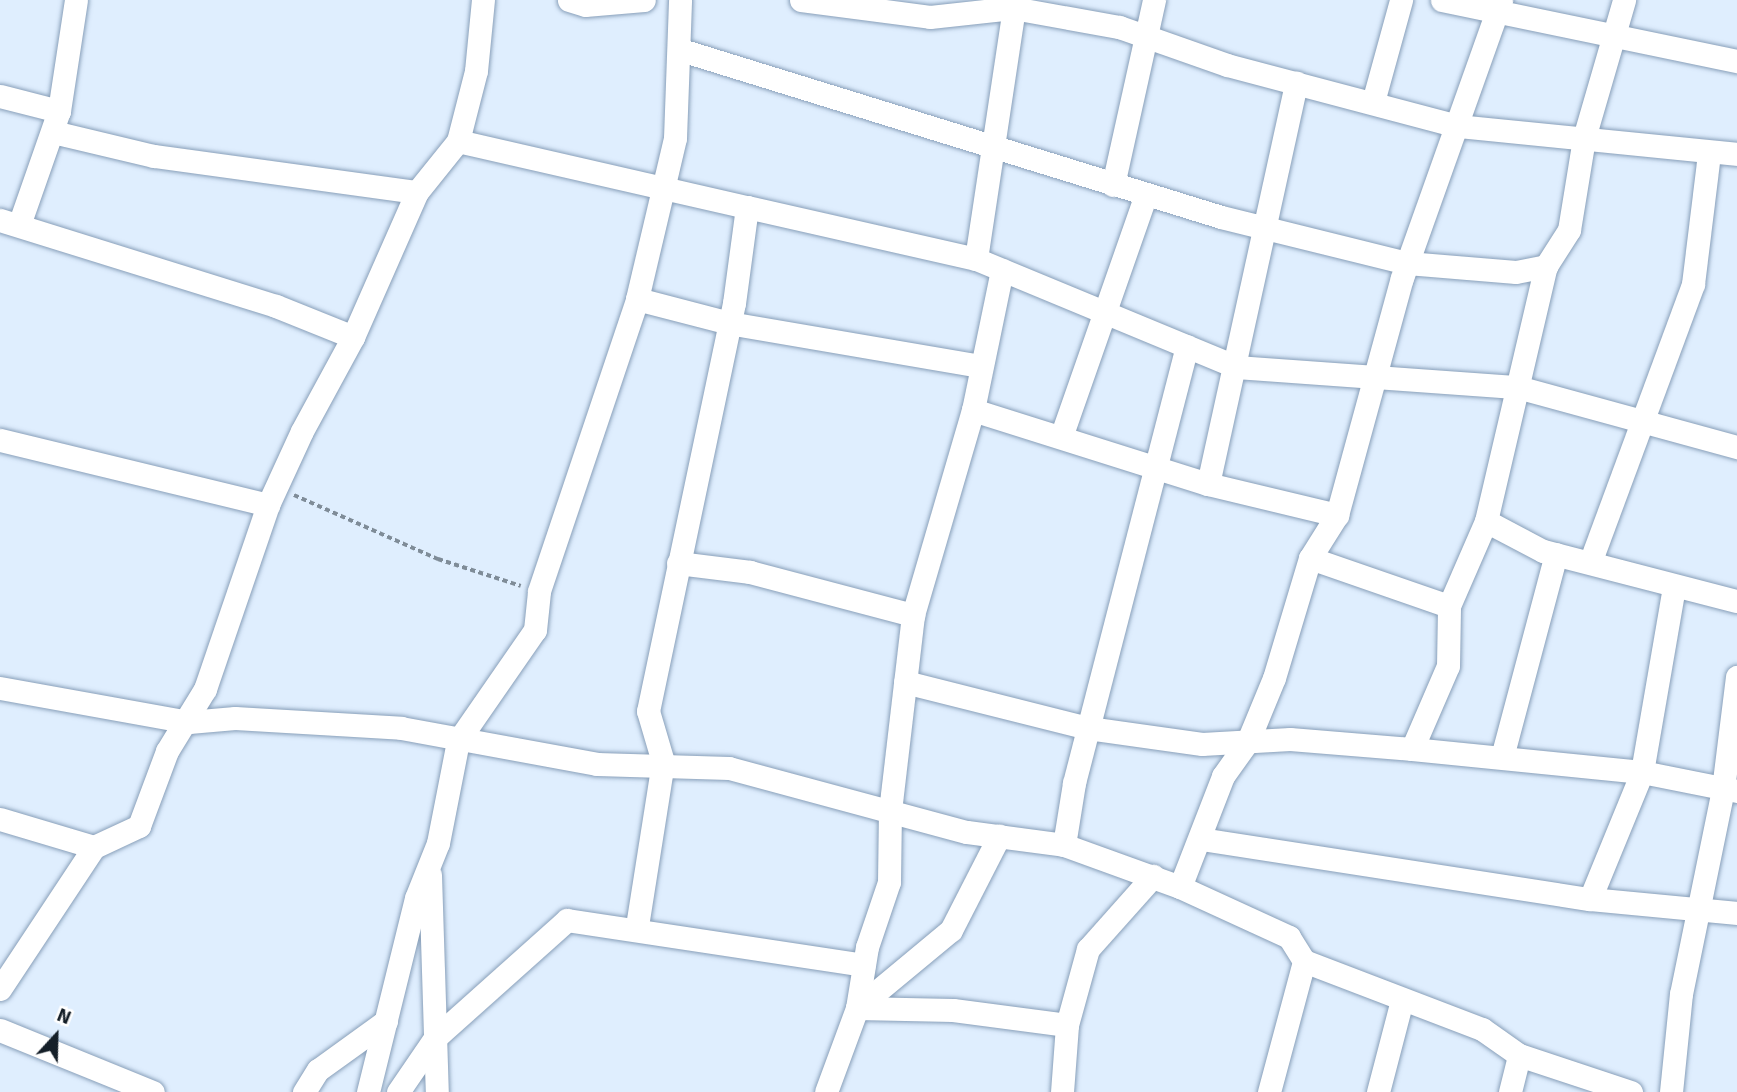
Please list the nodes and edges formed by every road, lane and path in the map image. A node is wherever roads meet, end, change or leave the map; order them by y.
1 (76, 0) edge
2 (483, 0) edge
3 (569, 0) edge
4 (645, 0) edge
5 (680, 0) edge
6 (801, 0) edge
7 (1154, 0) edge
8 (1401, 0) edge
9 (1442, 0) edge
10 (1624, 0) edge
11 (1001, 5) edge
12 (1499, 5) edge
13 (1616, 35) junction
14 (1147, 37) junction
15 (681, 50) junction
16 (1737, 61) edge
17 (1296, 83) junction
18 (0, 96) edge
19 (1373, 102) junction
20 (56, 122) junction
21 (1458, 125) junction
22 (1584, 138) junction
23 (458, 141) junction
24 (994, 146) junction
25 (1709, 154) junction
26 (1737, 154) edge
27 (1113, 185) junction
28 (663, 190) junction
29 (417, 192) junction
30 (1145, 197) junction
31 (747, 207) junction
32 (9, 222) edge
33 (1265, 227) junction
34 (976, 259) junction
35 (1407, 263) junction
36 (1546, 266) junction
37 (1002, 270) junction
38 (637, 299) junction
39 (1109, 313) junction
40 (729, 323) junction
41 (353, 337) junction
42 (1187, 346) junction
43 (981, 366) junction
44 (1237, 367) junction
45 (1375, 376) junction
46 (1517, 387) junction
47 (973, 410) junction
48 (1641, 420) junction
49 (1060, 437) junction
50 (0, 440) edge
51 (1737, 447) edge
52 (1152, 464) junction
53 (1208, 484) junction
54 (272, 496) junction
55 (1337, 515) junction
56 (1486, 521) junction
57 (1556, 554) junction
58 (1310, 558) junction
59 (1591, 559) junction
60 (678, 563) junction
61 (1674, 586) junction
62 (538, 591) junction
63 (1737, 601) edge
64 (1449, 606) junction
65 (913, 615) junction
66 (1737, 677) edge
67 (905, 682) junction
68 (0, 688) edge
69 (189, 722) junction
70 (1088, 728) junction
71 (458, 741) junction
72 (1248, 741) junction
73 (1412, 749) junction
74 (1502, 757) junction
75 (663, 762) junction
76 (1643, 772) junction
77 (1730, 790) edge
78 (890, 811) junction
79 (0, 819) edge
80 (999, 836) junction
81 (1201, 839) junction
82 (1064, 845) junction
83 (94, 847) junction
84 (429, 867) junction
85 (1153, 876) junction
86 (1180, 887) junction
87 (1591, 899) junction
88 (1696, 907) junction
89 (1737, 913) edge
90 (637, 926) junction
91 (9, 952) edge
92 (1304, 961) junction
93 (864, 965) junction
94 (0, 989) edge
95 (1402, 1000) junction
96 (857, 1008) junction
97 (386, 1021) junction
98 (1067, 1025) junction
99 (0, 1030) edge
100 (435, 1038) junction
101 (1519, 1055) junction
102 (153, 1092) edge
103 (304, 1092) edge
104 (369, 1092) edge
105 (398, 1092) edge
106 (437, 1092) edge
107 (826, 1092) edge
108 (1062, 1092) edge
109 (1269, 1092) edge
110 (1378, 1092) edge
111 (1510, 1092) edge
112 (1631, 1092) edge
113 (1671, 1092) edge

1 - 20 street
2 - 23 street
3 - 4 street
5 - 15 street
6 - 11 street
7 - 14 street
8 - 19 street
9 - 12 street
10 - 13 street
11 - 14 street
11 - 24 street
12 - 13 street
12 - 21 street
13 - 16 street
13 - 22 street
14 - 17 street
14 - 27 street
15 - 24 street
15 - 28 street
17 - 19 street
17 - 33 street
18 - 20 street
19 - 21 street
20 - 29 street
20 - 32 street
21 - 22 street
21 - 35 street
22 - 25 street
22 - 36 street
23 - 28 street
23 - 29 street
24 - 27 street
24 - 34 street
25 - 26 street
25 - 48 street
27 - 30 street
28 - 31 street
28 - 38 street
29 - 41 street
30 - 33 street
30 - 39 street
31 - 34 street
31 - 40 street
32 - 41 street
33 - 35 street
33 - 44 street
34 - 37 street
35 - 36 street
35 - 45 street
36 - 46 street
37 - 39 street
37 - 43 street
38 - 40 street
38 - 62 street
39 - 42 street
39 - 49 street
40 - 43 street
40 - 60 street
41 - 54 street
42 - 44 street
42 - 52 street
43 - 47 street
44 - 45 street
44 - 53 street
45 - 46 street
45 - 55 street
46 - 48 street
46 - 56 street
47 - 49 street
47 - 65 street
48 - 51 street
48 - 59 street
49 - 52 street
50 - 54 street
52 - 53 street
52 - 70 street
53 - 55 street
54 - 62 path
54 - 69 street
55 - 58 street
56 - 57 street
56 - 64 street
57 - 59 street
57 - 74 street
58 - 64 street
58 - 72 street
59 - 61 street
60 - 65 street
60 - 75 street
61 - 63 street
61 - 76 street
62 - 71 street
64 - 73 street
65 - 67 street
66 - 77 street
67 - 70 street
67 - 78 street
68 - 69 street
69 - 71 street
69 - 83 street
70 - 72 street
70 - 82 street
71 - 75 street
71 - 84 street
72 - 73 street
72 - 81 street
73 - 74 street
74 - 76 street
75 - 78 street
75 - 90 street
76 - 77 street
76 - 87 street
77 - 88 street
78 - 80 street
78 - 93 street
79 - 83 street
80 - 82 street
80 - 96 street
81 - 86 street
81 - 87 street
82 - 85 street
83 - 91 street
84 - 97 street
84 - 100 street
85 - 86 street
85 - 98 street
86 - 92 street
87 - 88 street
88 - 89 street
88 - 113 street
90 - 93 street
90 - 100 street
91 - 94 street
92 - 95 street
92 - 109 street
93 - 96 street
95 - 101 street
95 - 110 street
96 - 98 street
96 - 107 street
97 - 103 street
97 - 104 street
98 - 108 street
99 - 102 street
100 - 105 street
100 - 106 street
101 - 111 street
101 - 112 street

